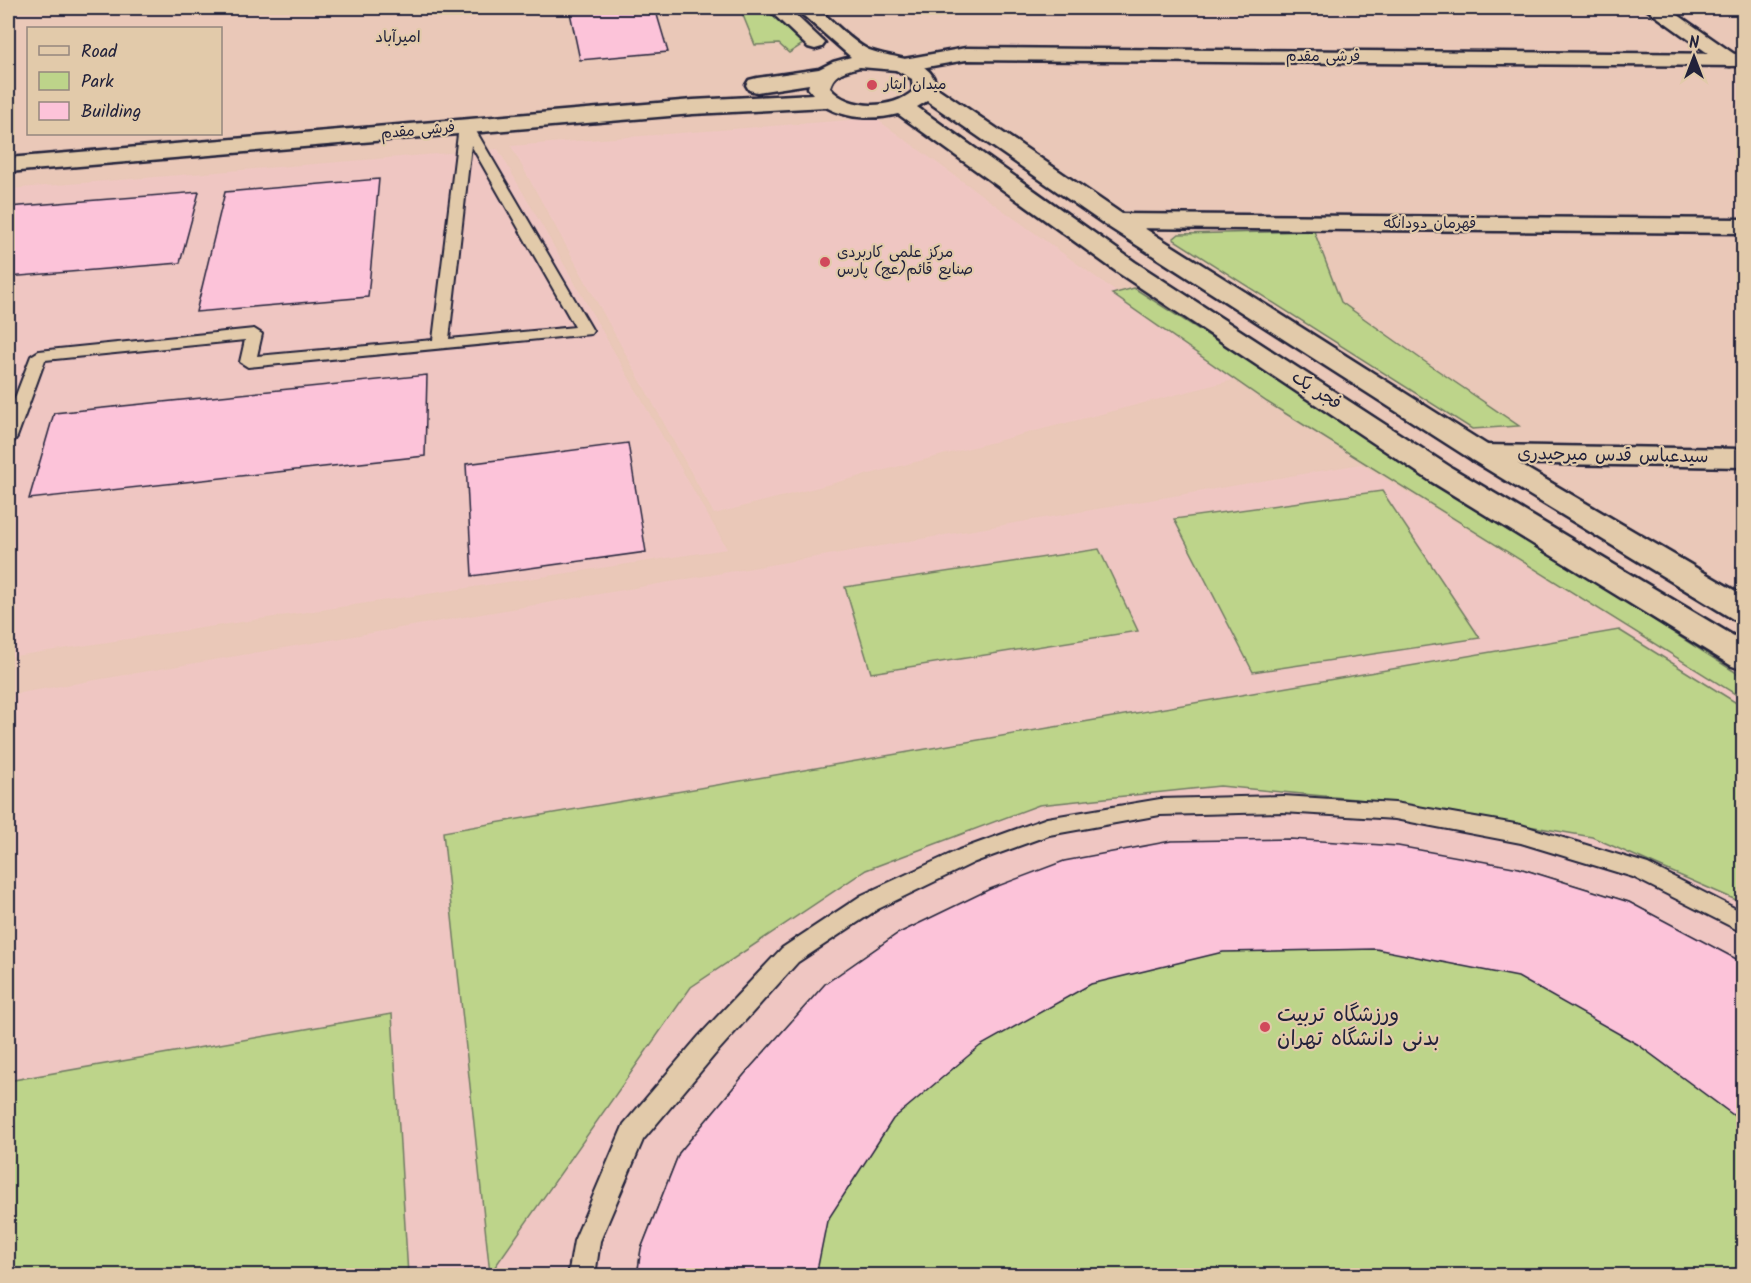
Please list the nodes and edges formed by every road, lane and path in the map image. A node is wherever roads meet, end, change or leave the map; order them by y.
1 (777, 8) edge
2 (805, 8) edge
3 (1655, 8) edge
4 (1682, 8) edge
5 (1739, 56) edge
6 (898, 64) junction
7 (825, 74) junction
8 (924, 88) junction
9 (829, 100) junction
10 (900, 106) junction
11 (466, 126) junction
12 (222, 131) edge
13 (180, 135) edge
14 (8, 148) edge
15 (8, 165) edge
16 (1116, 221) junction
17 (1743, 226) edge
18 (1069, 227) junction
19 (441, 344) junction
20 (8, 437) edge
21 (1482, 454) junction
22 (1743, 458) edge
23 (1442, 474) junction
24 (1743, 611) edge
25 (1743, 658) edge
26 (1743, 924) edge
27 (581, 1275) edge

1 - 7 street
2 - 6 street
3 - 5 street
4 - 5 street
5 - 6 street, فرشی مقدم
6 - 7 street
6 - 8 street
7 - 9 street
7 - 12 street, فرشی مقدم
8 - 10 street
8 - 16 street, فجر یک
9 - 10 street
9 - 11 street, فرشی مقدم
10 - 18 street, فجر یک
11 - 15 street, فرشی مقدم
11 - 19 lane
11 - 19 lane
13 - 14 street
16 - 17 street, قهرمان دودانگه
16 - 18 street, قهرمان دودانگه
16 - 21 street, فجر یک
18 - 23 street, فجر یک
19 - 20 lane
21 - 22 street, سیدعباس قدس میرحیدری
21 - 23 street
21 - 24 street, فجر یک
23 - 25 street, فجر یک
26 - 27 lane

